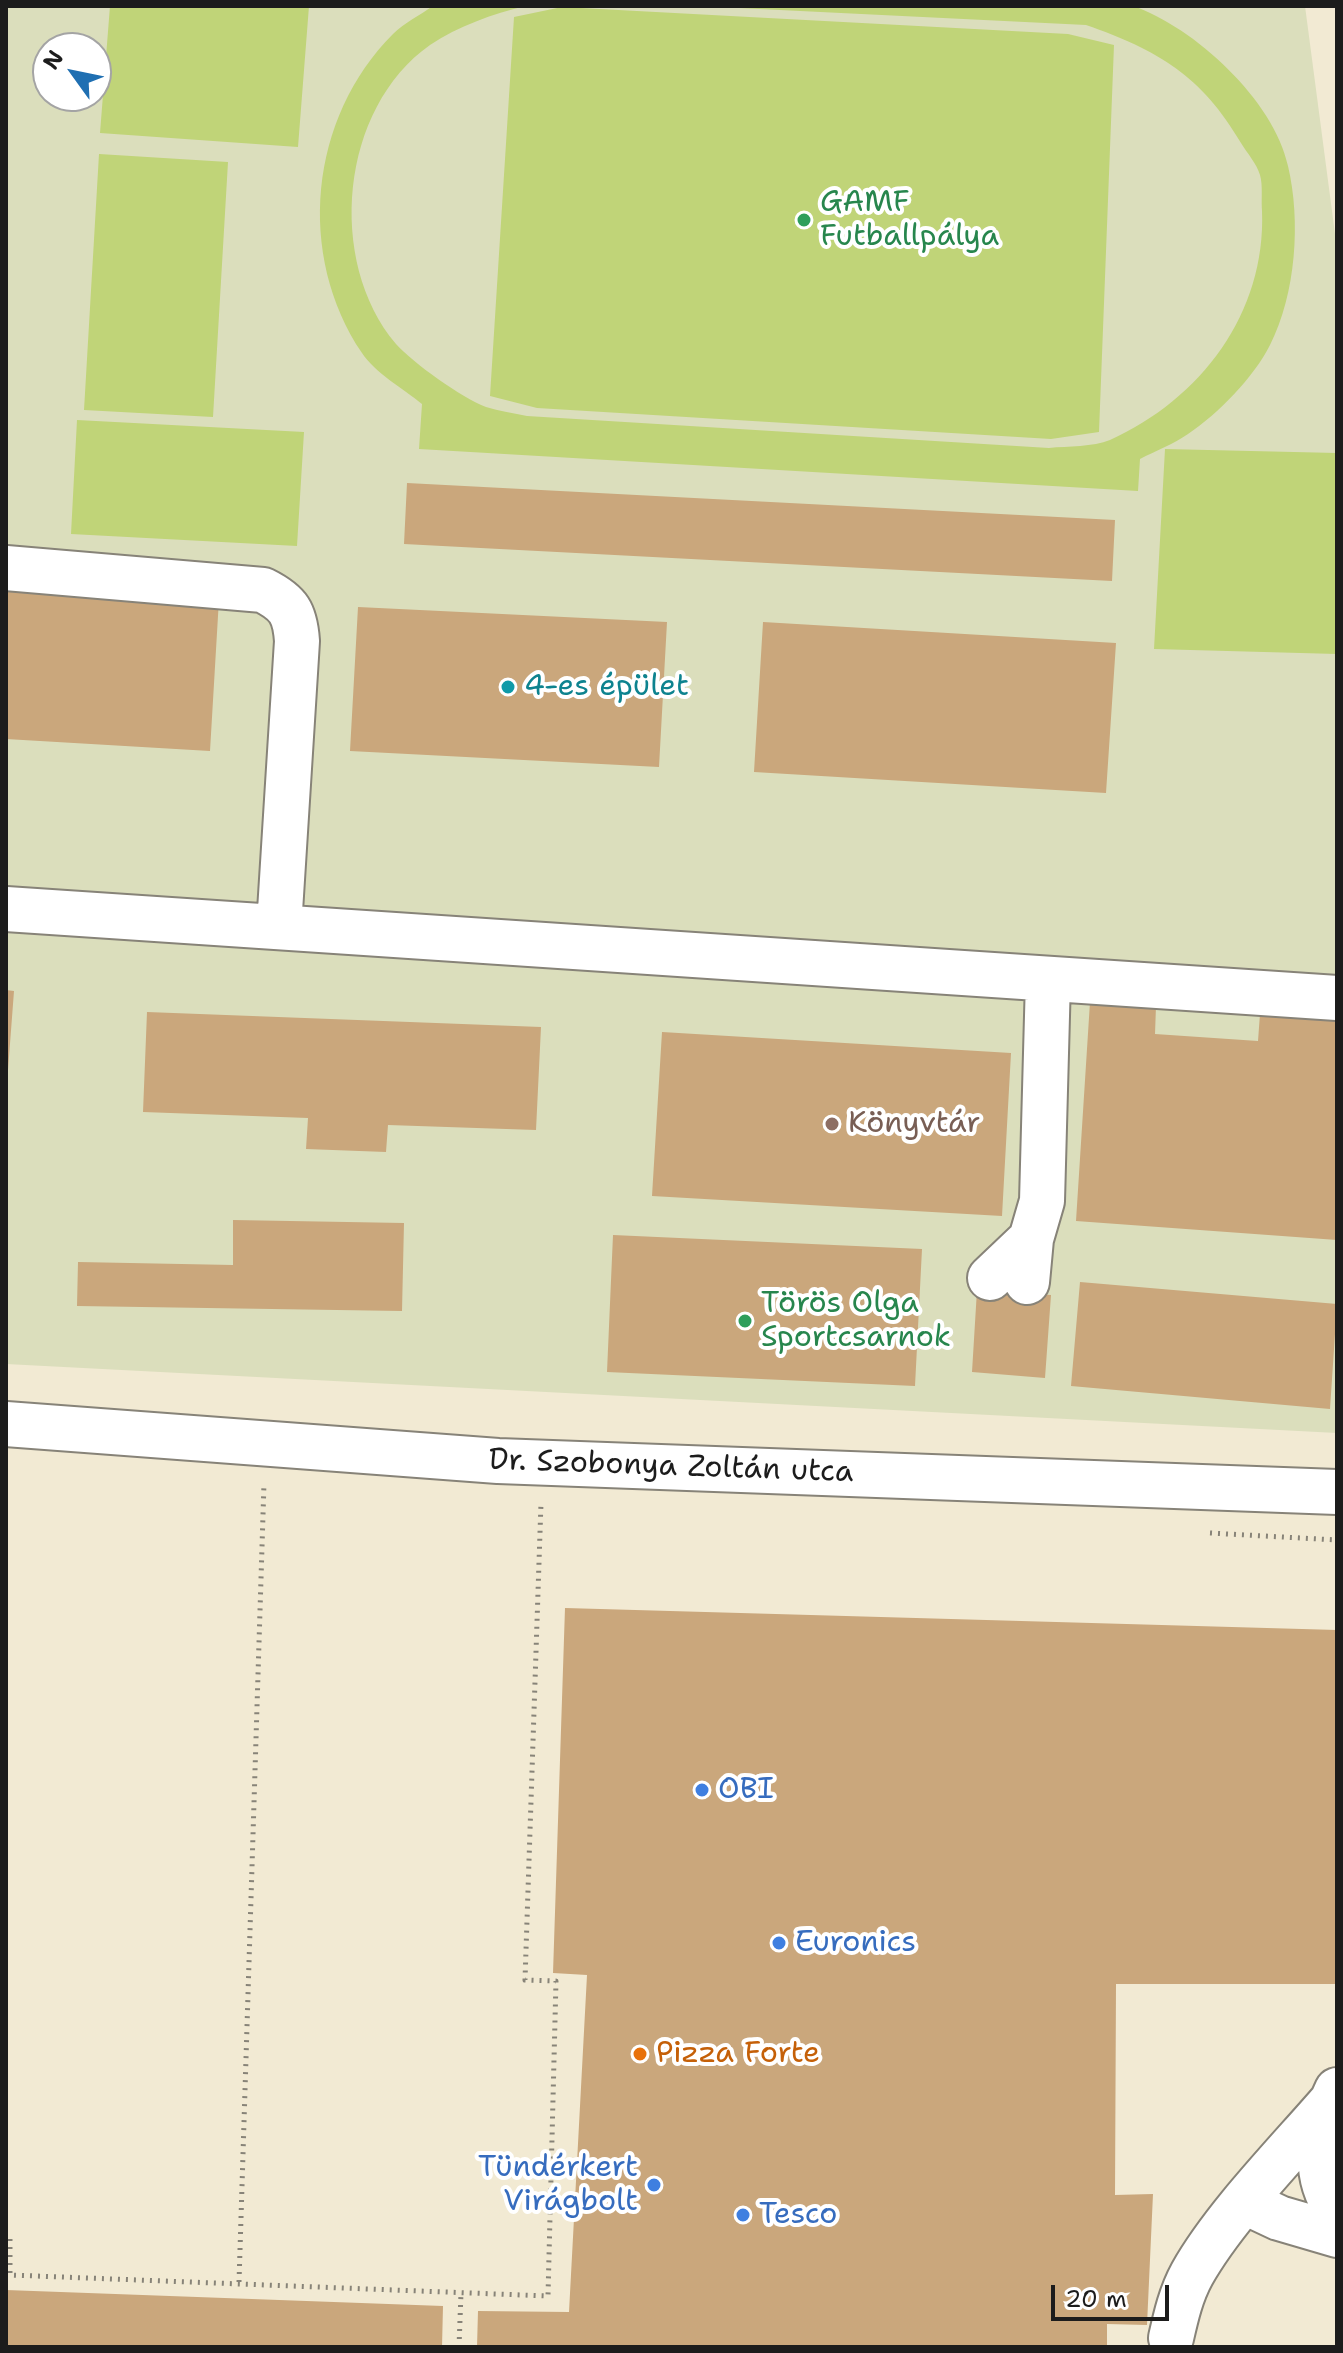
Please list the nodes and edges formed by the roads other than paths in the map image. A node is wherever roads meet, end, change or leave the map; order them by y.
1 (6, 568) edge
2 (6, 909) edge
3 (279, 927) junction
4 (1048, 979) junction
5 (1337, 998) edge
6 (1008, 1280) dead end
7 (6, 1424) edge
8 (1337, 1492) edge
9 (1335, 2096) edge
10 (1245, 2202) junction
11 (1337, 2211) edge
12 (1337, 2235) edge
13 (1171, 2338) dead end

1 - 3 street
2 - 3 street
3 - 4 street
4 - 5 street
4 - 6 street
7 - 8 street, Dr. Szobonya Zoltán utca
9 - 10 street
9 - 11 street
10 - 12 street
10 - 13 street

